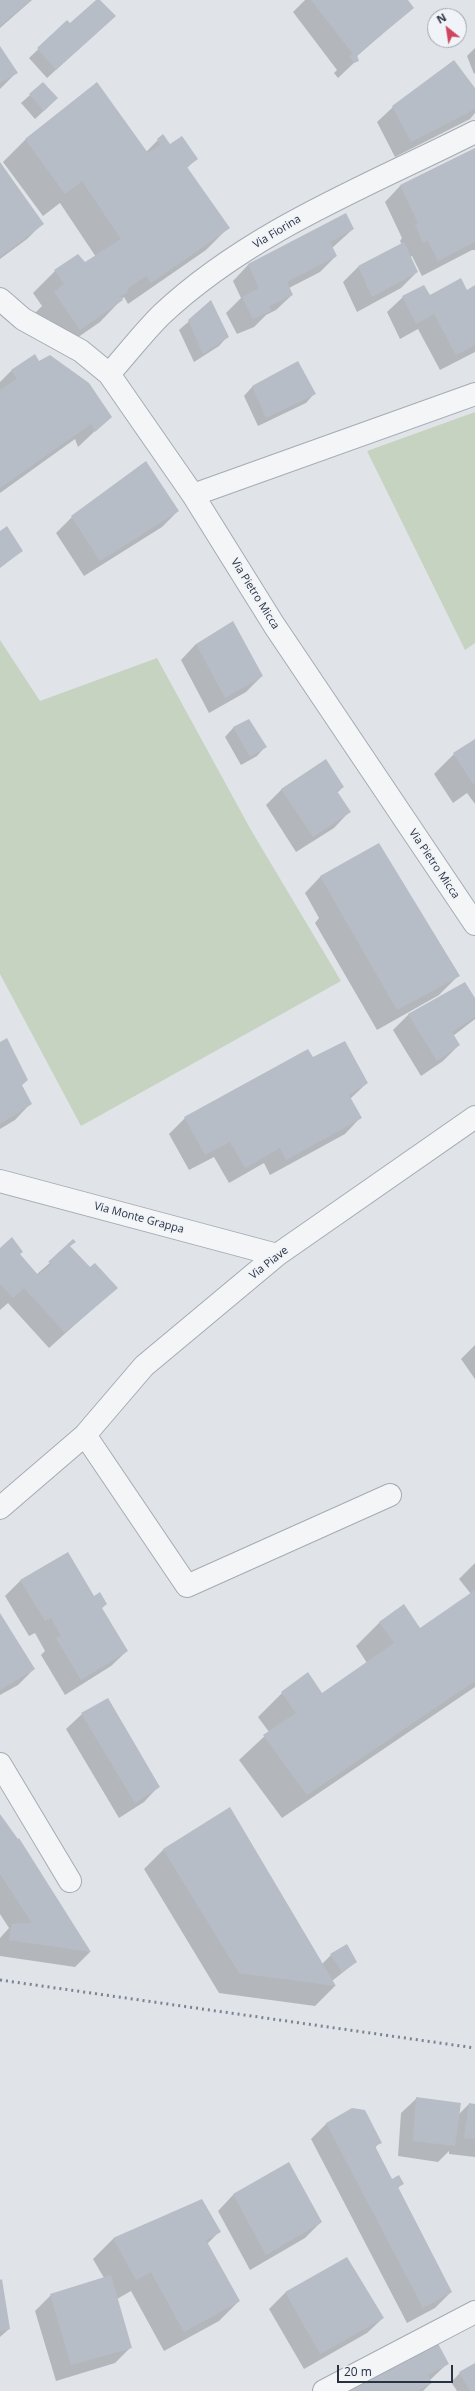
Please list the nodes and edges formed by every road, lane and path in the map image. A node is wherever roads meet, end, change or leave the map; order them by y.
1 (475, 132) edge
2 (0, 299) edge
3 (109, 374) junction
4 (475, 394) edge
5 (193, 495) junction
6 (475, 924) edge
7 (475, 1117) edge
8 (0, 1181) edge
9 (277, 1255) junction
10 (85, 1435) junction
11 (390, 1495) dead end
12 (0, 1508) edge
13 (0, 1764) edge
14 (70, 1881) dead end
15 (475, 2312) edge
16 (324, 2391) edge

1 - 3 street, Via Fiorina
2 - 3 street, Via Pietro Micca
3 - 5 street, Via Pietro Micca
4 - 5 street
5 - 6 street, Via Pietro Micca
7 - 9 street, Via Piave
8 - 9 street, Via Monte Grappa
9 - 10 street, Via Piave
10 - 11 street
10 - 12 street, Via Piave
13 - 14 street
15 - 16 street

